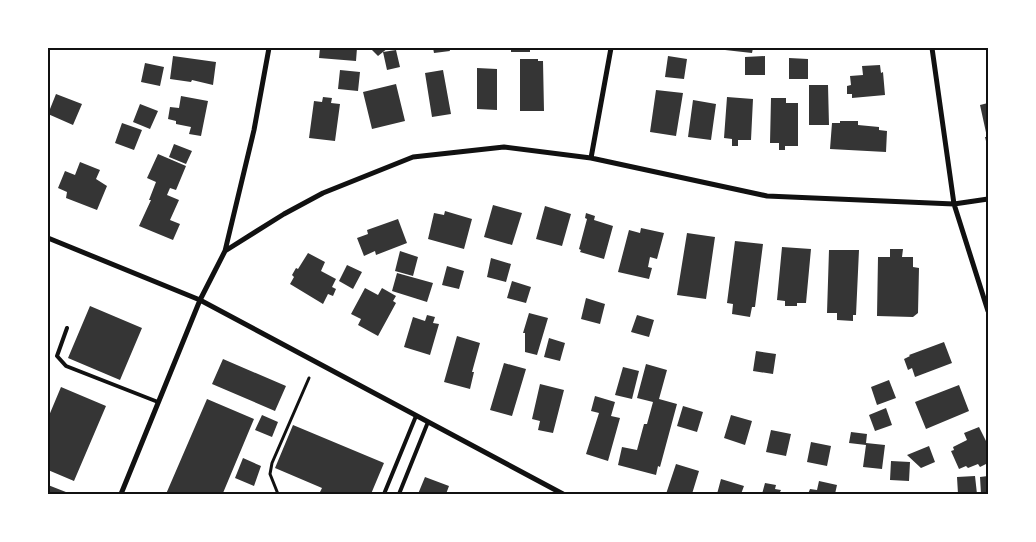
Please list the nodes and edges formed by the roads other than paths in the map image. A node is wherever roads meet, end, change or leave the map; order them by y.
1 (269, 48) edge
2 (611, 48) edge
3 (932, 48) edge
4 (591, 158) junction
5 (988, 199) edge
6 (954, 204) junction
7 (48, 238) edge
8 (225, 251) junction
9 (200, 300) junction
10 (988, 311) edge
11 (67, 328) dead end
12 (158, 402) junction
13 (416, 416) junction
14 (428, 422) junction
15 (122, 494) edge
16 (384, 494) edge
17 (399, 494) edge
18 (563, 494) edge

1 - 8 street
2 - 4 street
3 - 6 street
4 - 6 street
4 - 8 street
5 - 6 street
6 - 10 street
7 - 9 street
8 - 9 street
9 - 12 street
9 - 13 street
11 - 12 lane
12 - 15 street
13 - 14 street
13 - 16 lane
14 - 17 lane
14 - 18 street

